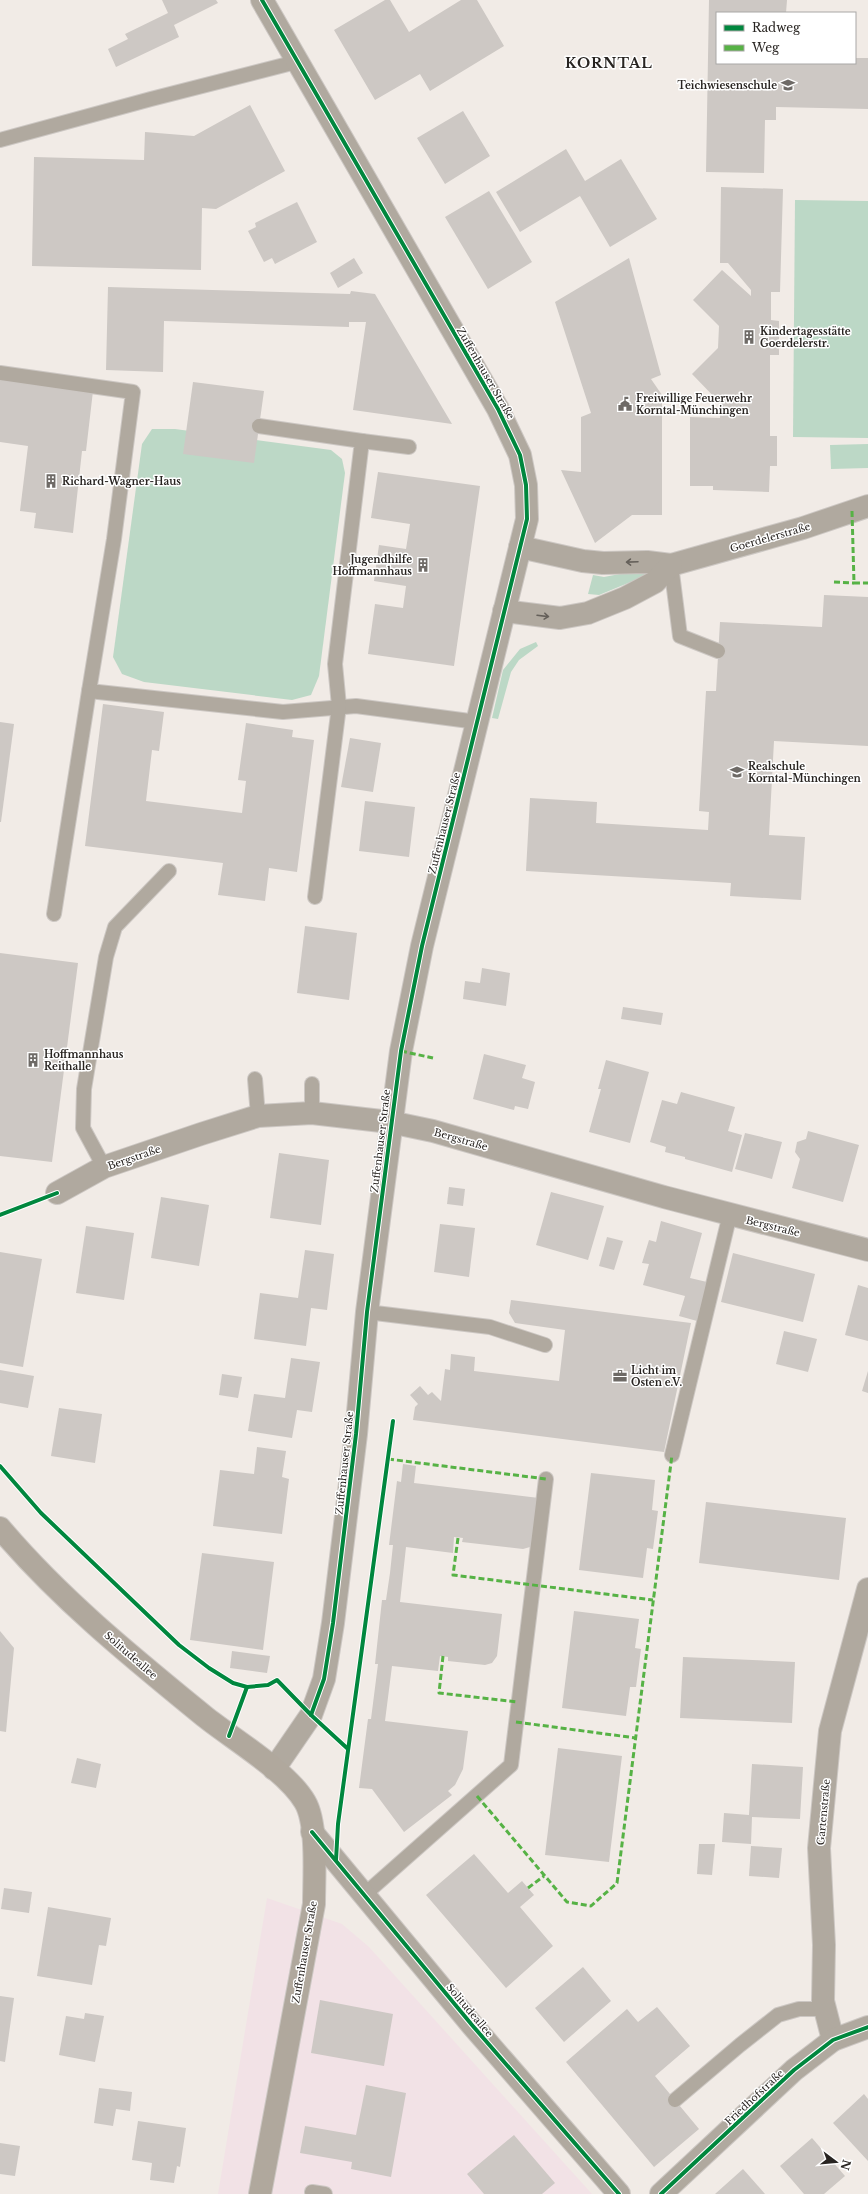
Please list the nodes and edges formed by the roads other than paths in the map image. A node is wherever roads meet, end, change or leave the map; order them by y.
1 (262, 0) edge
2 (296, 62) junction
3 (0, 140) edge
4 (0, 373) edge
5 (259, 426) dead end
6 (362, 441) junction
7 (409, 447) dead end
8 (868, 506) edge
9 (520, 547) junction
10 (671, 565) junction
11 (504, 611) junction
12 (718, 651) dead end
13 (89, 692) junction
14 (339, 706) junction
15 (477, 722) junction
16 (169, 871) dead end
17 (315, 897) dead end
18 (54, 914) dead end
19 (255, 1079) dead end
20 (312, 1084) dead end
21 (312, 1113) junction
22 (258, 1116) junction
23 (390, 1122) junction
24 (104, 1167) junction
25 (57, 1193) dead end
26 (730, 1214) junction
27 (868, 1250) edge
28 (367, 1312) junction
29 (545, 1345) dead end
30 (672, 1455) dead end
31 (546, 1479) dead end
32 (0, 1528) edge
33 (868, 1589) edge
34 (274, 1769) junction
35 (312, 1832) junction
36 (364, 1895) junction
37 (825, 2009) junction
38 (868, 2027) edge
39 (833, 2040) junction
40 (675, 2100) dead end
41 (260, 2194) edge
42 (619, 2194) edge
43 (661, 2194) edge

1 - 2 street, Zuffenhauser Straße
2 - 3 lane
2 - 9 street, Zuffenhauser Straße
4 - 13 lane
5 - 6 lane
6 - 7 lane
6 - 14 lane
8 - 10 street, Goerdelerstraße
10 -> 9 street, Goerdelerstraße
9 - 11 street, Zuffenhauser Straße
11 -> 10 street
10 - 12 lane
11 - 15 street, Zuffenhauser Straße
13 - 14 lane
13 - 18 lane
14 - 15 lane
14 - 17 lane
15 - 23 street, Zuffenhauser Straße
16 - 24 lane
19 - 22 lane
20 - 21 lane
21 - 22 street, Bergstraße
21 - 23 street, Bergstraße
22 - 24 street, Bergstraße
23 - 26 street, Bergstraße
23 - 28 street, Zuffenhauser Straße
24 - 25 street, Bergstraße
26 - 27 street, Bergstraße
26 - 30 lane
28 - 29 lane
28 - 34 street, Zuffenhauser Straße
31 - 36 lane
32 - 34 main road, Solitudeallee
33 - 37 street, Gartenstraße
34 - 35 main road, Zuffenhauser Straße
35 - 36 street, Solitudeallee
35 - 41 main road, Zuffenhauser Straße
36 - 42 street, Solitudeallee
37 - 39 street, Gartenstraße
37 - 40 lane
38 - 39 street, Friedhofstraße
39 - 43 street, Friedhofstraße

